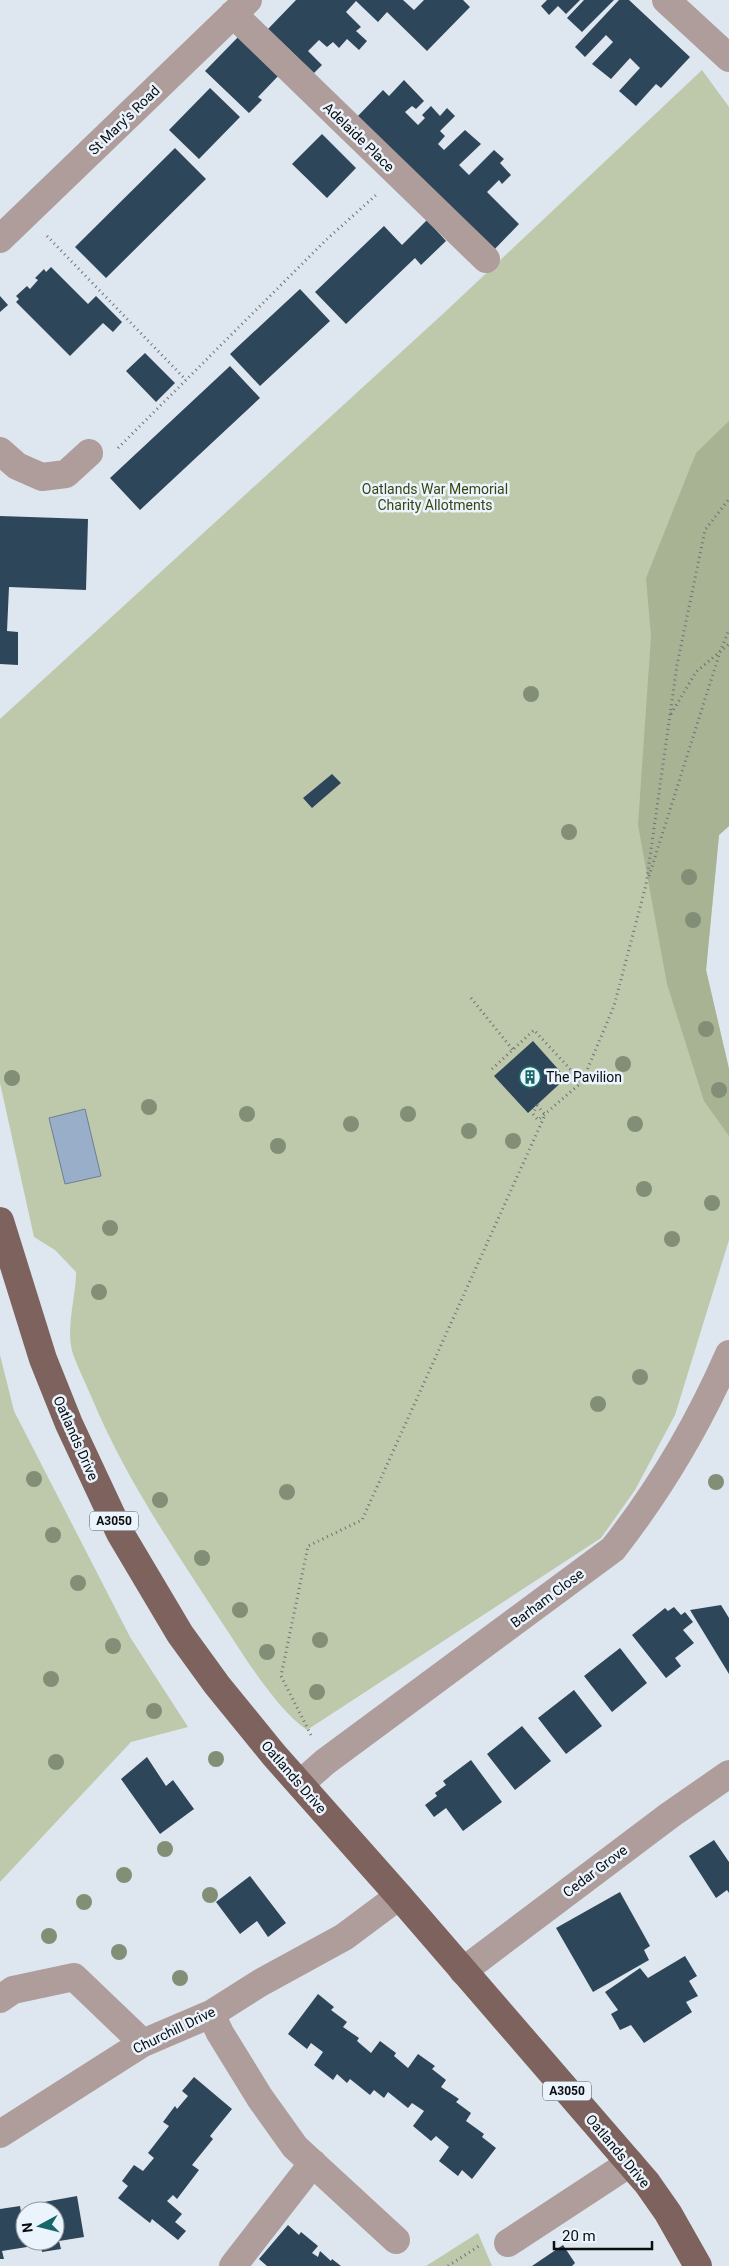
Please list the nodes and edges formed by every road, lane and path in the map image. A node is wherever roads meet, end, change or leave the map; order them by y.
1 (666, 0) edge
2 (240, 7) edge
3 (729, 58) edge
4 (398, 175) junction
5 (26, 214) junction
6 (0, 239) edge
7 (486, 259) dead end
8 (186, 380) junction
9 (0, 451) edge
10 (90, 453) joint
11 (729, 499) edge
12 (729, 630) edge
13 (729, 644) edge
14 (720, 652) junction
15 (670, 716) junction
16 (646, 886) junction
17 (471, 998) dead end
18 (513, 1050) junction
19 (492, 1069) dead end
20 (582, 1082) junction
21 (0, 1221) edge
22 (729, 1354) edge
23 (325, 1762) junction
24 (729, 1774) edge
25 (300, 1784) junction
26 (400, 1896) junction
27 (463, 1971) junction
28 (0, 1999) edge
29 (212, 2014) junction
30 (143, 2042) junction
31 (0, 2134) edge
32 (312, 2163) junction
33 (630, 2163) junction
34 (396, 2240) dead end
35 (508, 2244) dead end
36 (480, 2245) dead end
37 (232, 2266) edge
38 (448, 2266) edge
39 (698, 2266) edge

1 - 3 street
2 - 4 street, Adelaide Place
2 - 5 street, St Mary's Road
4 - 7 street, Adelaide Place
4 - 8 path
5 - 6 street, St Mary's Road
5 - 8 path
8 - 10 path
9 - 10 street
11 - 15 path
12 - 14 path
13 - 14 path
14 - 15 path
14 - 16 path
15 - 16 path
16 - 20 path
17 - 18 path
18 - 19 path
18 - 20 path
20 - 23 path
21 - 25 main road, Oatlands Drive / A3050
22 - 23 street, Barham Close
23 - 25 street, Barham Close
24 - 27 street, Cedar Grove
25 - 26 main road, Oatlands Drive / A3050
26 - 27 main road, Oatlands Drive / A3050
26 - 29 street, Churchill Drive
27 - 33 main road, Oatlands Drive / A3050
28 - 30 street
29 - 30 street, Churchill Drive
29 - 32 street
30 - 31 street, Churchill Drive
32 - 34 street
32 - 37 street
33 - 35 street
33 - 39 main road, Oatlands Drive / A3050
36 - 38 path

